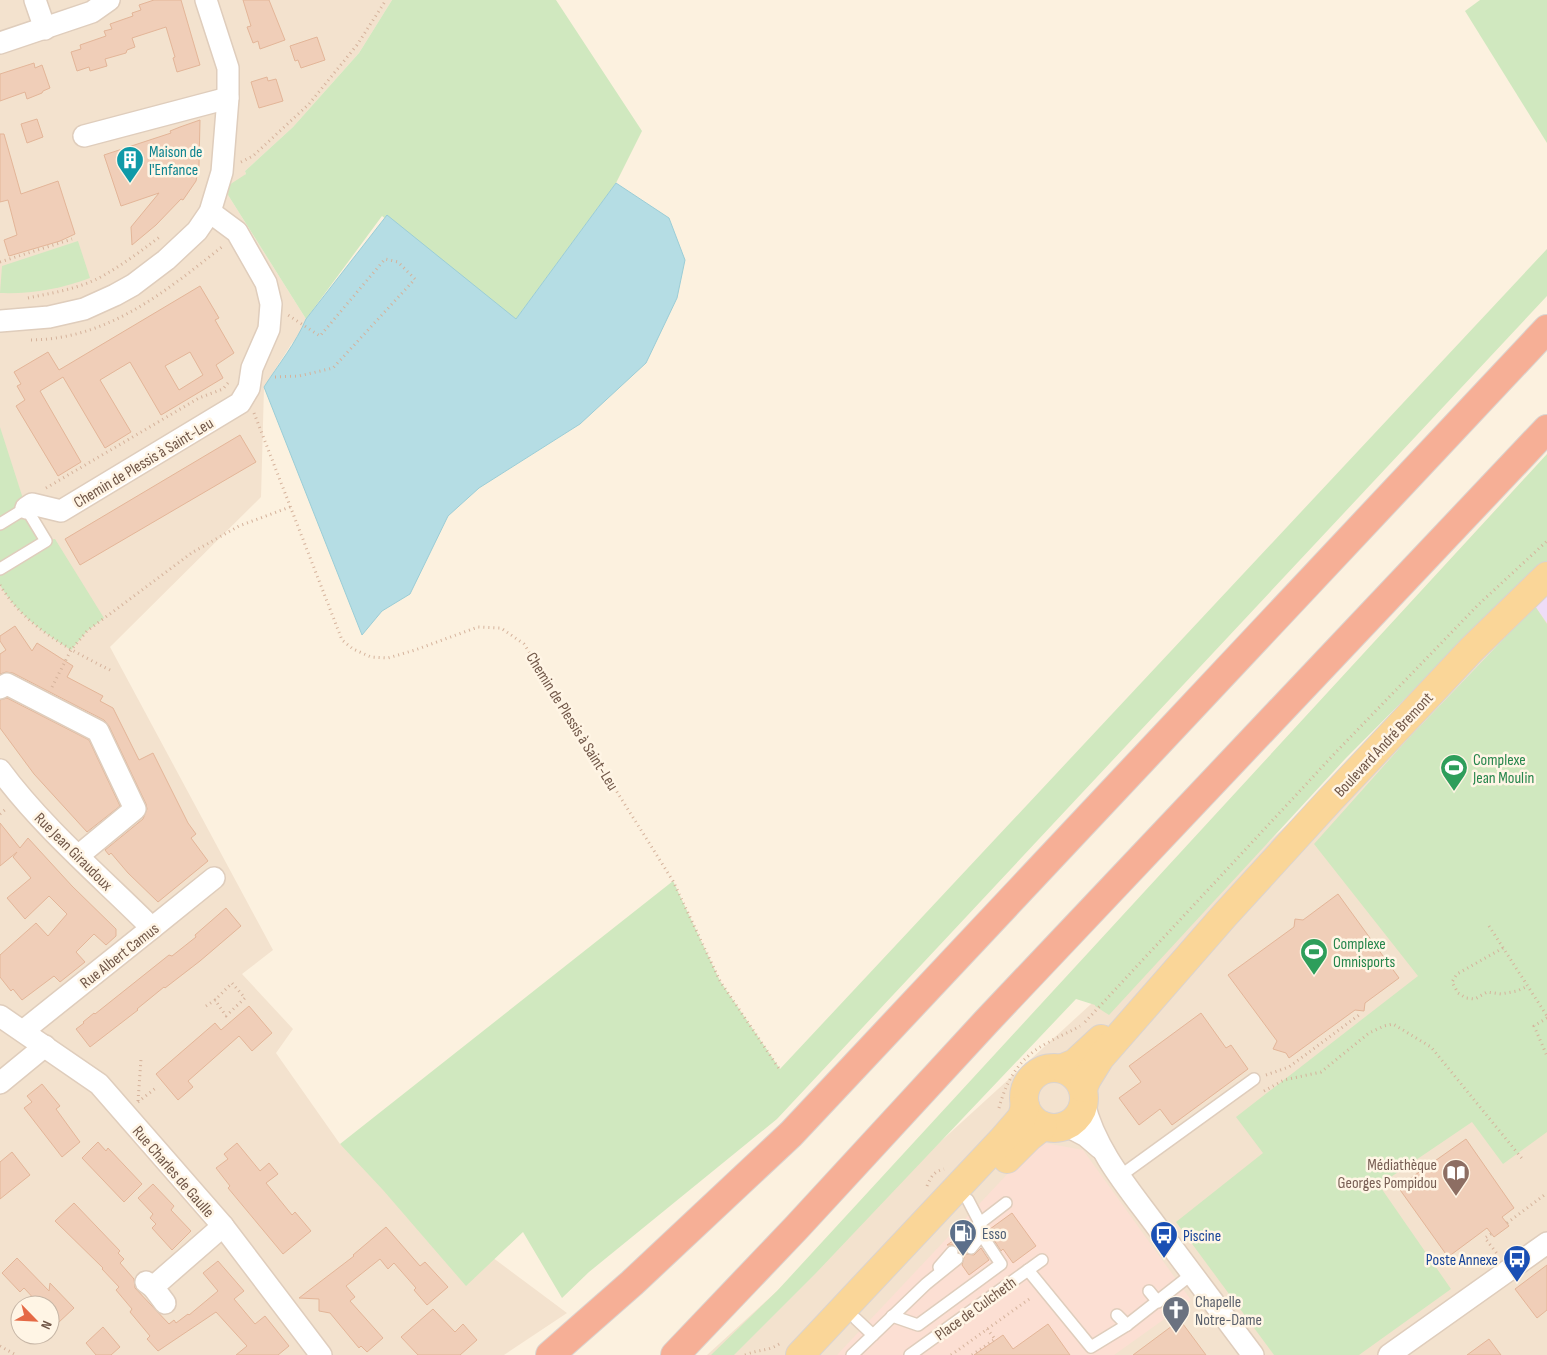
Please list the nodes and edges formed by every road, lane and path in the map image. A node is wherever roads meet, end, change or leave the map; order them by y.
1 (35, 0) edge
2 (109, 0) edge
3 (206, 0) edge
4 (386, 0) edge
5 (45, 29) junction
6 (0, 43) edge
7 (228, 98) junction
8 (84, 136) dead end
9 (222, 172) junction
10 (210, 212) junction
11 (167, 231) dead end
12 (197, 231) junction
13 (72, 239) dead end
14 (227, 253) dead end
15 (0, 262) edge
16 (19, 300) dead end
17 (271, 304) junction
18 (0, 321) edge
19 (1547, 329) edge
20 (275, 377) dead end
21 (239, 385) junction
22 (1547, 429) edge
23 (29, 506) junction
24 (290, 507) junction
25 (0, 524) edge
26 (1547, 541) edge
27 (0, 569) edge
28 (1547, 576) edge
29 (0, 585) edge
30 (71, 650) junction
31 (112, 671) dead end
32 (0, 688) edge
33 (44, 703) junction
34 (0, 770) edge
35 (78, 856) junction
36 (214, 878) dead end
37 (1224, 916) junction
38 (1489, 926) dead end
39 (152, 928) junction
40 (1503, 948) junction
41 (1528, 986) junction
42 (215, 1000) junction
43 (206, 1006) dead end
44 (1359, 1015) dead end
45 (0, 1016) edge
46 (1547, 1017) edge
47 (23, 1030) junction
48 (45, 1046) junction
49 (1547, 1056) edge
50 (141, 1059) dead end
51 (1063, 1068) junction
52 (780, 1070) dead end
53 (1254, 1079) joint
54 (0, 1083) edge
55 (1266, 1089) dead end
56 (1083, 1096) junction
57 (138, 1102) dead end
58 (1025, 1106) junction
59 (998, 1111) dead end
60 (1055, 1126) junction
61 (1102, 1150) junction
62 (1524, 1161) dead end
63 (951, 1167) dead end
64 (1120, 1176) junction
65 (924, 1192) dead end
66 (1547, 1193) edge
67 (1006, 1202) dead end
68 (977, 1219) junction
69 (1507, 1223) dead end
70 (223, 1226) junction
71 (1491, 1234) dead end
72 (1547, 1243) edge
73 (969, 1244) dead end
74 (954, 1255) dead end
75 (1042, 1260) dead end
76 (1028, 1270) junction
77 (1510, 1270) junction
78 (1192, 1274) junction
79 (1043, 1289) junction
80 (154, 1290) dead end
81 (1149, 1291) dead end
82 (1158, 1302) junction
83 (1117, 1315) dead end
84 (892, 1316) junction
85 (1126, 1325) junction
86 (865, 1327) junction
87 (987, 1328) junction
88 (0, 1346) edge
89 (794, 1346) edge
90 (16, 1355) edge
91 (321, 1355) edge
92 (550, 1355) edge
93 (675, 1355) edge
94 (745, 1355) edge
95 (823, 1355) edge
96 (852, 1355) edge
97 (910, 1355) edge
98 (951, 1355) edge
99 (972, 1355) edge
100 (1253, 1355) edge
101 (1389, 1355) edge

1 - 5 street
2 - 5 street
3 - 7 street
4 - 9 path
5 - 6 street
7 - 8 street
7 - 9 street
9 - 10 street
10 - 12 street
10 - 17 street, Chemin de Plessis à Saint-Leu
11 - 16 path
12 - 14 path
12 - 18 street
13 - 15 path
17 - 20 path
17 - 21 street, Chemin de Plessis à Saint-Leu
19 - 92 highway
21 - 23 path
21 - 23 street, Chemin de Plessis à Saint-Leu
21 - 24 path, Chemin de Plessis à Saint-Leu
22 - 93 highway
23 - 25 lane
23 - 27 lane
24 - 30 path
24 - 52 path, Chemin de Plessis à Saint-Leu
26 - 59 path
28 - 37 main road, Boulevard André Bremont
29 - 30 path
30 - 31 path
30 - 33 path
32 - 33 street
33 - 35 street
34 - 35 street, Rue Jean Giraudoux
35 - 39 street, Rue Jean Giraudoux
36 - 39 street, Rue Albert Camus
37 - 51 main road, Boulevard André Bremont
37 - 56 main road, Boulevard André Bremont
38 - 40 path
39 - 47 street, Rue Albert Camus
40 - 41 path
40 - 41 path
41 - 46 path
42 - 42 path
42 - 43 path
44 - 53 path
45 - 47 street, Rue Charles de Gaulle
46 - 49 path
47 - 48 street, Rue Charles de Gaulle
48 - 54 street
48 - 70 street, Rue Charles de Gaulle
50 - 57 path
51 - 56 main road
51 - 58 main road
53 - 64 lane
55 - 62 path
56 - 60 main road
56 - 61 street
58 - 60 main road
58 - 89 main road
60 - 61 street
60 - 68 main road
61 - 64 street
63 - 65 path
64 - 78 street
66 - 69 path
67 - 68 lane
68 - 73 lane
68 - 84 lane
68 - 86 main road
70 - 80 street
70 - 91 street, Rue Charles de Gaulle
71 - 77 path
72 - 77 street
74 - 84 lane
75 - 76 lane
76 - 79 lane, Place de Culcheth
76 - 97 lane, Place de Culcheth
77 - 101 street
78 - 82 lane, Place de Culcheth
78 - 100 street
79 - 85 lane, Place de Culcheth
79 - 87 path
81 - 82 lane
82 - 85 lane, Place de Culcheth
83 - 85 lane
84 - 86 lane
86 - 95 main road
86 - 96 lane
87 - 98 path
87 - 99 path
88 - 90 path
89 - 94 path

